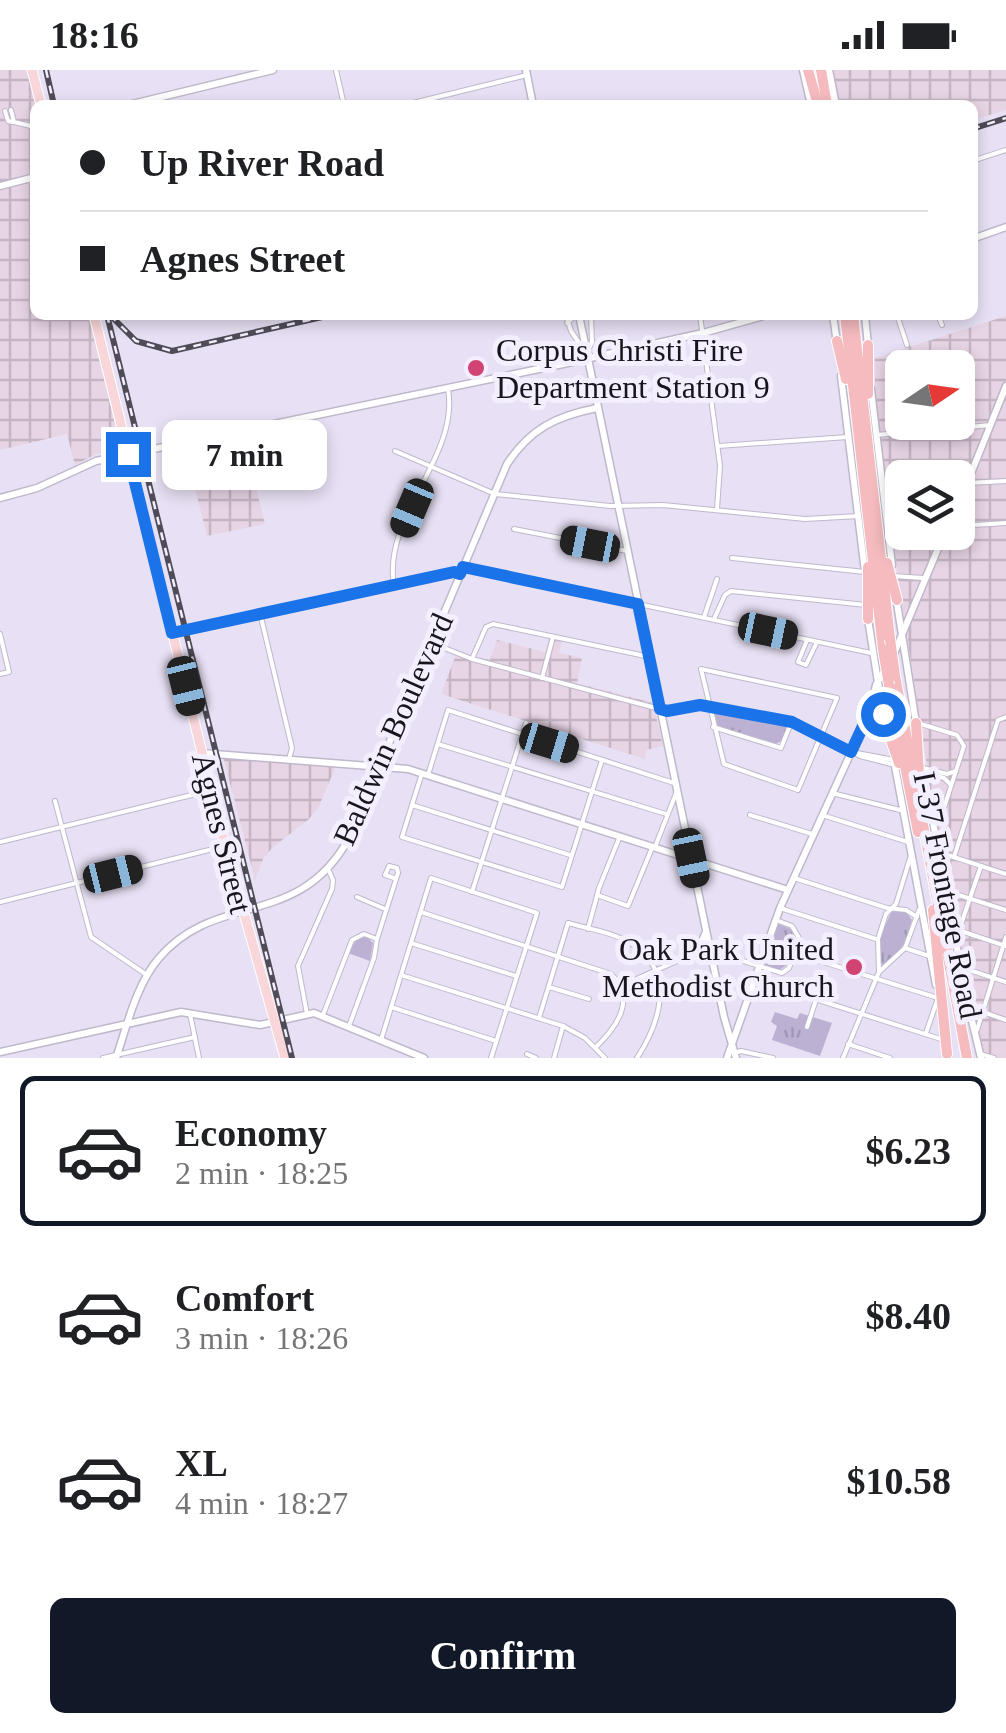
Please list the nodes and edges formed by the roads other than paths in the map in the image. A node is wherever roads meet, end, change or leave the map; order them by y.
1 (32, 70) edge
2 (273, 70) edge
3 (336, 70) edge
4 (816, 70) edge
5 (526, 73) edge
6 (41, 100) edge
7 (149, 100) edge
8 (343, 100) edge
9 (424, 100) edge
10 (532, 100) edge
11 (816, 100) edge
12 (825, 100) edge
13 (833, 100) edge
14 (8, 111) dead end
15 (30, 127) edge
16 (1006, 150) edge
17 (978, 159) edge
18 (30, 178) edge
19 (0, 186) edge
20 (1006, 227) edge
21 (978, 237) edge
22 (95, 320) edge
23 (570, 320) edge
24 (579, 320) edge
25 (591, 320) edge
26 (701, 320) edge
27 (749, 320) edge
28 (834, 320) edge
29 (846, 320) edge
30 (854, 320) edge
31 (866, 320) edge
32 (899, 320) edge
33 (940, 320) edge
34 (567, 322) joint
35 (942, 324) dead end
36 (703, 333) junction
37 (837, 341) junction
38 (868, 345) joint
39 (907, 345) dead end
40 (586, 356) junction
41 (1006, 386) edge
42 (448, 389) junction
43 (596, 408) junction
44 (856, 419) junction
45 (992, 425) junction
46 (849, 437) junction
47 (872, 437) junction
48 (718, 446) junction
49 (395, 451) dead end
50 (128, 454) junction
51 (429, 466) junction
52 (975, 466) edge
53 (1006, 481) edge
54 (975, 483) edge
55 (865, 486) junction
56 (494, 494) junction
57 (0, 498) edge
58 (874, 504) junction
59 (617, 506) junction
60 (885, 508) edge
61 (717, 510) junction
62 (858, 516) junction
63 (1006, 523) edge
64 (975, 525) edge
65 (514, 529) dead end
66 (890, 550) edge
67 (939, 550) edge
68 (627, 551) junction
69 (732, 558) dead end
70 (462, 571) junction
71 (865, 572) junction
72 (893, 576) junction
73 (927, 578) junction
74 (718, 579) dead end
75 (394, 585) junction
76 (638, 604) junction
77 (897, 605) junction
78 (867, 606) junction
79 (914, 610) junction
80 (260, 613) junction
81 (704, 618) junction
82 (868, 618) junction
83 (714, 620) junction
84 (172, 633) junction
85 (0, 634) edge
86 (554, 637) junction
87 (896, 639) junction
88 (808, 640) junction
89 (817, 642) junction
90 (432, 643) junction
91 (877, 651) junction
92 (650, 657) junction
93 (472, 659) junction
94 (0, 674) edge
95 (542, 678) junction
96 (892, 681) junction
97 (876, 685) junction
98 (709, 706) junction
99 (660, 709) junction
100 (870, 711) junction
101 (883, 716) junction
102 (1006, 718) edge
103 (792, 722) junction
104 (526, 723) dead end
105 (916, 723) junction
106 (713, 727) junction
107 (522, 734) junction
108 (822, 735) junction
109 (438, 744) junction
110 (202, 752) junction
111 (854, 752) junction
112 (290, 759) junction
113 (602, 760) junction
114 (895, 763) junction
115 (378, 767) junction
116 (512, 767) junction
117 (923, 770) junction
118 (956, 771) junction
119 (425, 774) junction
120 (941, 774) junction
121 (952, 786) junction
122 (676, 787) junction
123 (212, 790) junction
124 (592, 791) junction
125 (832, 793) junction
126 (502, 799) junction
127 (56, 801) dead end
128 (412, 806) junction
129 (912, 808) junction
130 (666, 814) junction
131 (822, 814) junction
132 (750, 815) dead end
133 (932, 819) junction
134 (582, 824) junction
135 (62, 826) junction
136 (492, 832) junction
137 (813, 834) junction
138 (620, 836) junction
139 (0, 842) edge
140 (225, 846) junction
141 (654, 846) junction
142 (911, 847) junction
143 (938, 852) junction
144 (572, 856) junction
145 (691, 858) junction
146 (954, 858) junction
147 (482, 862) junction
148 (980, 866) junction
149 (328, 869) junction
150 (906, 870) junction
151 (916, 871) junction
152 (1006, 874) edge
153 (394, 878) dead end
154 (794, 878) junction
155 (76, 883) junction
156 (788, 890) junction
157 (946, 891) junction
158 (472, 892) junction
159 (597, 895) junction
160 (357, 898) dead end
161 (970, 898) junction
162 (0, 902) edge
163 (780, 908) junction
164 (892, 908) junction
165 (928, 908) junction
166 (386, 910) junction
167 (1006, 910) edge
168 (242, 912) junction
169 (422, 912) junction
170 (915, 916) junction
171 (776, 920) junction
172 (925, 921) junction
173 (956, 928) junction
174 (588, 929) junction
175 (706, 931) junction
176 (1006, 937) edge
177 (376, 939) junction
178 (878, 939) junction
179 (950, 940) junction
180 (411, 943) junction
181 (527, 945) junction
182 (797, 945) junction
183 (1005, 945) edge
184 (905, 948) junction
185 (711, 951) junction
186 (697, 952) junction
187 (558, 955) junction
188 (724, 955) junction
189 (804, 956) junction
190 (930, 956) junction
191 (792, 960) junction
192 (714, 964) junction
193 (759, 966) junction
194 (960, 967) junction
195 (654, 971) junction
196 (880, 972) junction
197 (147, 976) junction
198 (401, 976) junction
199 (516, 976) junction
200 (992, 977) junction
201 (616, 978) junction
202 (876, 979) junction
203 (754, 980) junction
204 (632, 981) junction
205 (1006, 982) edge
206 (548, 986) junction
207 (623, 995) junction
208 (938, 998) junction
209 (589, 999) dead end
210 (816, 1000) junction
211 (968, 1001) junction
212 (391, 1007) junction
213 (745, 1007) junction
214 (506, 1008) junction
215 (937, 1008) junction
216 (189, 1012) junction
217 (982, 1012) junction
218 (307, 1014) junction
219 (859, 1014) junction
220 (323, 1016) junction
221 (724, 1016) junction
222 (539, 1018) junction
223 (1006, 1020) edge
224 (128, 1022) junction
225 (276, 1022) junction
226 (349, 1026) junction
227 (564, 1026) junction
228 (807, 1027) dead end
229 (926, 1034) junction
230 (976, 1035) junction
231 (194, 1038) junction
232 (381, 1040) junction
233 (496, 1040) junction
234 (944, 1040) junction
235 (848, 1044) junction
236 (596, 1047) junction
237 (13, 1049) junction
238 (0, 1052) edge
239 (526, 1054) dead end
240 (732, 1054) edge
241 (116, 1056) edge
242 (947, 1056) edge
243 (980, 1056) edge
244 (15, 1058) edge
245 (102, 1058) edge
246 (199, 1058) edge
247 (285, 1058) edge
248 (422, 1058) edge
249 (490, 1058) edge
250 (536, 1058) edge
251 (554, 1058) edge
252 (604, 1058) edge
253 (637, 1058) edge
254 (773, 1058) edge
255 (843, 1058) edge
256 (890, 1058) edge
257 (964, 1058) edge
258 (994, 1058) edge

1 - 6 main road
2 - 7 main road
3 - 8 street
4 - 11 highway
4 - 12 highway
4 - 13 main road
5 - 9 street
5 - 10 main road
14 - 15 street
16 - 17 street
18 - 19 main road
20 - 21 main road
22 - 50 main road, Agnes Street
23 - 34 street
24 - 40 main road
25 - 40 street
26 - 36 street
27 - 36 main road
28 - 37 main road, I-37 Frontage Road
29 - 44 highway
30 - 47 highway
31 - 38 main road
32 - 39 street
33 - 35 street
34 - 40 street
36 - 40 main road
36 - 48 street
37 - 44 highway
37 - 46 main road, I-37 Frontage Road
38 - 47 highway
40 - 42 main road
40 - 43 main road
41 - 45 main road
42 - 50 main road
42 - 51 street
43 - 56 main road, Baldwin Boulevard
43 - 59 main road
44 - 55 highway
45 - 47 street
45 - 52 main road
46 - 48 street
46 - 62 main road, I-37 Frontage Road
47 - 58 highway
47 - 60 main road, I-37 Frontage Road
48 - 61 street
49 - 51 street
50 - 57 main road
50 - 84 main road, Agnes Street
51 - 56 street
51 - 75 street
53 - 54 street
55 - 82 highway
55 - 91 highway
56 - 59 street
56 - 70 main road, Baldwin Boulevard
58 - 77 highway
58 - 87 highway
59 - 61 street
59 - 68 main road
61 - 62 street
62 - 71 main road, I-37 Frontage Road
63 - 64 street
65 - 68 street
66 - 72 main road, I-37 Frontage Road
67 - 73 main road
68 - 76 main road
69 - 71 street
70 - 75 street
70 - 76 street
70 - 90 main road, Baldwin Boulevard
71 - 78 main road, I-37 Frontage Road
72 - 73 street
72 - 77 main road, I-37 Frontage Road
73 - 79 main road
74 - 81 street
75 - 80 street
76 - 81 street
76 - 92 main road
77 - 79 street
77 - 87 main road, I-37 Frontage Road
78 - 82 main road, I-37 Frontage Road
78 - 83 street
79 - 87 main road
80 - 84 street
80 - 112 street
81 - 83 street
82 - 91 main road, I-37 Frontage Road
83 - 88 street
84 - 110 main road, Agnes Street
85 - 94 street
86 - 92 street
86 - 93 street
86 - 95 street
87 - 96 highway, bridge
87 - 97 main road
87 - 105 main road, I-37 Frontage Road
88 - 89 street
88 - 89 street
89 - 91 street
90 - 93 street
90 - 115 main road, Baldwin Boulevard
91 - 96 highway, bridge
91 - 97 main road, I-37 Frontage Road
92 - 99 main road
93 - 95 street
95 - 99 street
96 - 129 highway
97 - 100 main road
97 - 101 main road, I-37 Frontage Road
98 - 99 street
98 - 103 street
98 - 106 street
98 - 108 street
99 - 122 main road
100 - 101 street
100 - 111 main road
101 - 114 main road, I-37 Frontage Road
101 - 129 highway
102 - 146 street
103 - 106 street
103 - 108 street
104 - 107 street
105 - 117 main road, I-37 Frontage Road
105 - 118 street
105 - 129 highway
106 - 108 street
107 - 109 street
107 - 113 street
107 - 116 street
108 - 111 street
109 - 116 street
109 - 119 street
110 - 112 main road
110 - 123 main road, Agnes Street
111 - 114 street
111 - 125 main road
112 - 115 main road
113 - 122 street
113 - 124 street
114 - 129 main road, I-37 Frontage Road
115 - 119 main road
115 - 149 main road, Baldwin Boulevard
116 - 124 street
116 - 126 street
117 - 120 street
117 - 133 main road, I-37 Frontage Road
118 - 120 street
118 - 121 street
119 - 126 main road
119 - 128 street
120 - 121 street
121 - 133 street
122 - 130 street
122 - 145 main road
123 - 135 street
123 - 140 main road, Agnes Street
124 - 130 street
124 - 134 street
125 - 129 street
125 - 131 main road
126 - 134 main road
126 - 136 street
127 - 135 street
128 - 136 street
128 - 147 street
129 - 142 main road, I-37 Frontage Road
129 - 165 highway
129 - 179 highway
130 - 141 street
131 - 137 main road
131 - 142 street
132 - 137 street
133 - 143 main road, I-37 Frontage Road
134 - 138 main road
134 - 144 street
135 - 139 street
135 - 155 street
136 - 144 street
136 - 147 street
137 - 154 main road
138 - 141 main road
138 - 159 street
140 - 155 street
140 - 168 main road, Agnes Street
141 - 145 main road
141 - 159 street
142 - 150 street
142 - 151 main road, I-37 Frontage Road
143 - 146 street
143 - 157 main road, I-37 Frontage Road
144 - 147 street
145 - 156 main road
145 - 175 main road
146 - 148 street
147 - 158 street
148 - 152 street
148 - 161 street
149 - 168 main road, Baldwin Boulevard
149 - 218 street
150 - 151 street
150 - 164 street
151 - 165 main road, I-37 Frontage Road
153 - 166 street
154 - 156 main road
154 - 164 street
155 - 162 street
155 - 197 street
156 - 163 main road
157 - 161 street
157 - 173 main road, I-37 Frontage Road
158 - 169 street
158 - 181 street
159 - 174 street
160 - 166 street
161 - 167 street
161 - 173 street
163 - 171 main road
163 - 178 street
164 - 170 street
164 - 178 street
165 - 170 street
165 - 172 main road, I-37 Frontage Road
165 - 242 highway
165 - 257 highway
166 - 177 street
168 - 197 main road, Baldwin Boulevard
168 - 225 main road, Agnes Street
169 - 180 street
169 - 181 street
170 - 172 street
170 - 184 street
171 - 182 street
171 - 193 main road
172 - 190 main road, I-37 Frontage Road
173 - 179 main road, I-37 Frontage Road
173 - 183 street
174 - 187 street
174 - 195 street
175 - 185 main road
175 - 186 main road
176 - 183 street
177 - 220 street
177 - 226 street
178 - 196 street
179 - 194 main road, I-37 Frontage Road
179 - 211 highway
179 - 257 highway
180 - 198 street
180 - 199 street
181 - 187 street
181 - 199 street
182 - 189 street
182 - 191 street
183 - 200 street
184 - 190 street
184 - 196 street
185 - 186 street
185 - 188 street
185 - 192 main road
186 - 192 main road
186 - 195 street
187 - 201 street
187 - 206 street
188 - 192 main road
188 - 193 street
189 - 191 street
189 - 202 street
190 - 208 main road, I-37 Frontage Road
191 - 193 street
192 - 221 main road
193 - 203 main road
194 - 200 street
194 - 211 main road, I-37 Frontage Road
195 - 204 street
195 - 253 street
196 - 202 street
197 - 224 main road, Baldwin Boulevard
198 - 212 street
198 - 214 street
199 - 214 street
200 - 205 street
200 - 217 street
201 - 204 street
201 - 207 street
202 - 208 street
202 - 219 street
203 - 210 street
203 - 213 main road
204 - 207 street
206 - 209 street
206 - 222 street
207 - 236 street
208 - 215 main road, I-37 Frontage Road
210 - 219 street
210 - 228 street
211 - 217 street
211 - 230 main road, I-37 Frontage Road
212 - 232 street
212 - 233 street
213 - 221 main road
213 - 240 main road
214 - 222 street
214 - 233 street
215 - 229 street
215 - 234 main road, I-37 Frontage Road
216 - 224 main road
216 - 225 main road
216 - 231 street
217 - 223 street
217 - 230 street
218 - 220 main road
218 - 225 main road
219 - 229 street
219 - 235 street
220 - 226 main road
221 - 240 main road
222 - 227 street
224 - 237 main road
224 - 241 main road, Baldwin Boulevard
225 - 247 main road, Agnes Street
226 - 232 main road
227 - 236 street
227 - 251 street
229 - 234 street
230 - 243 main road, I-37 Frontage Road
231 - 241 street
231 - 246 street
232 - 248 main road
233 - 249 street
234 - 242 main road, I-37 Frontage Road
235 - 255 street
235 - 256 street
236 - 252 street
237 - 238 main road
237 - 244 street
239 - 250 street
240 - 254 street
241 - 245 street
243 - 258 street

